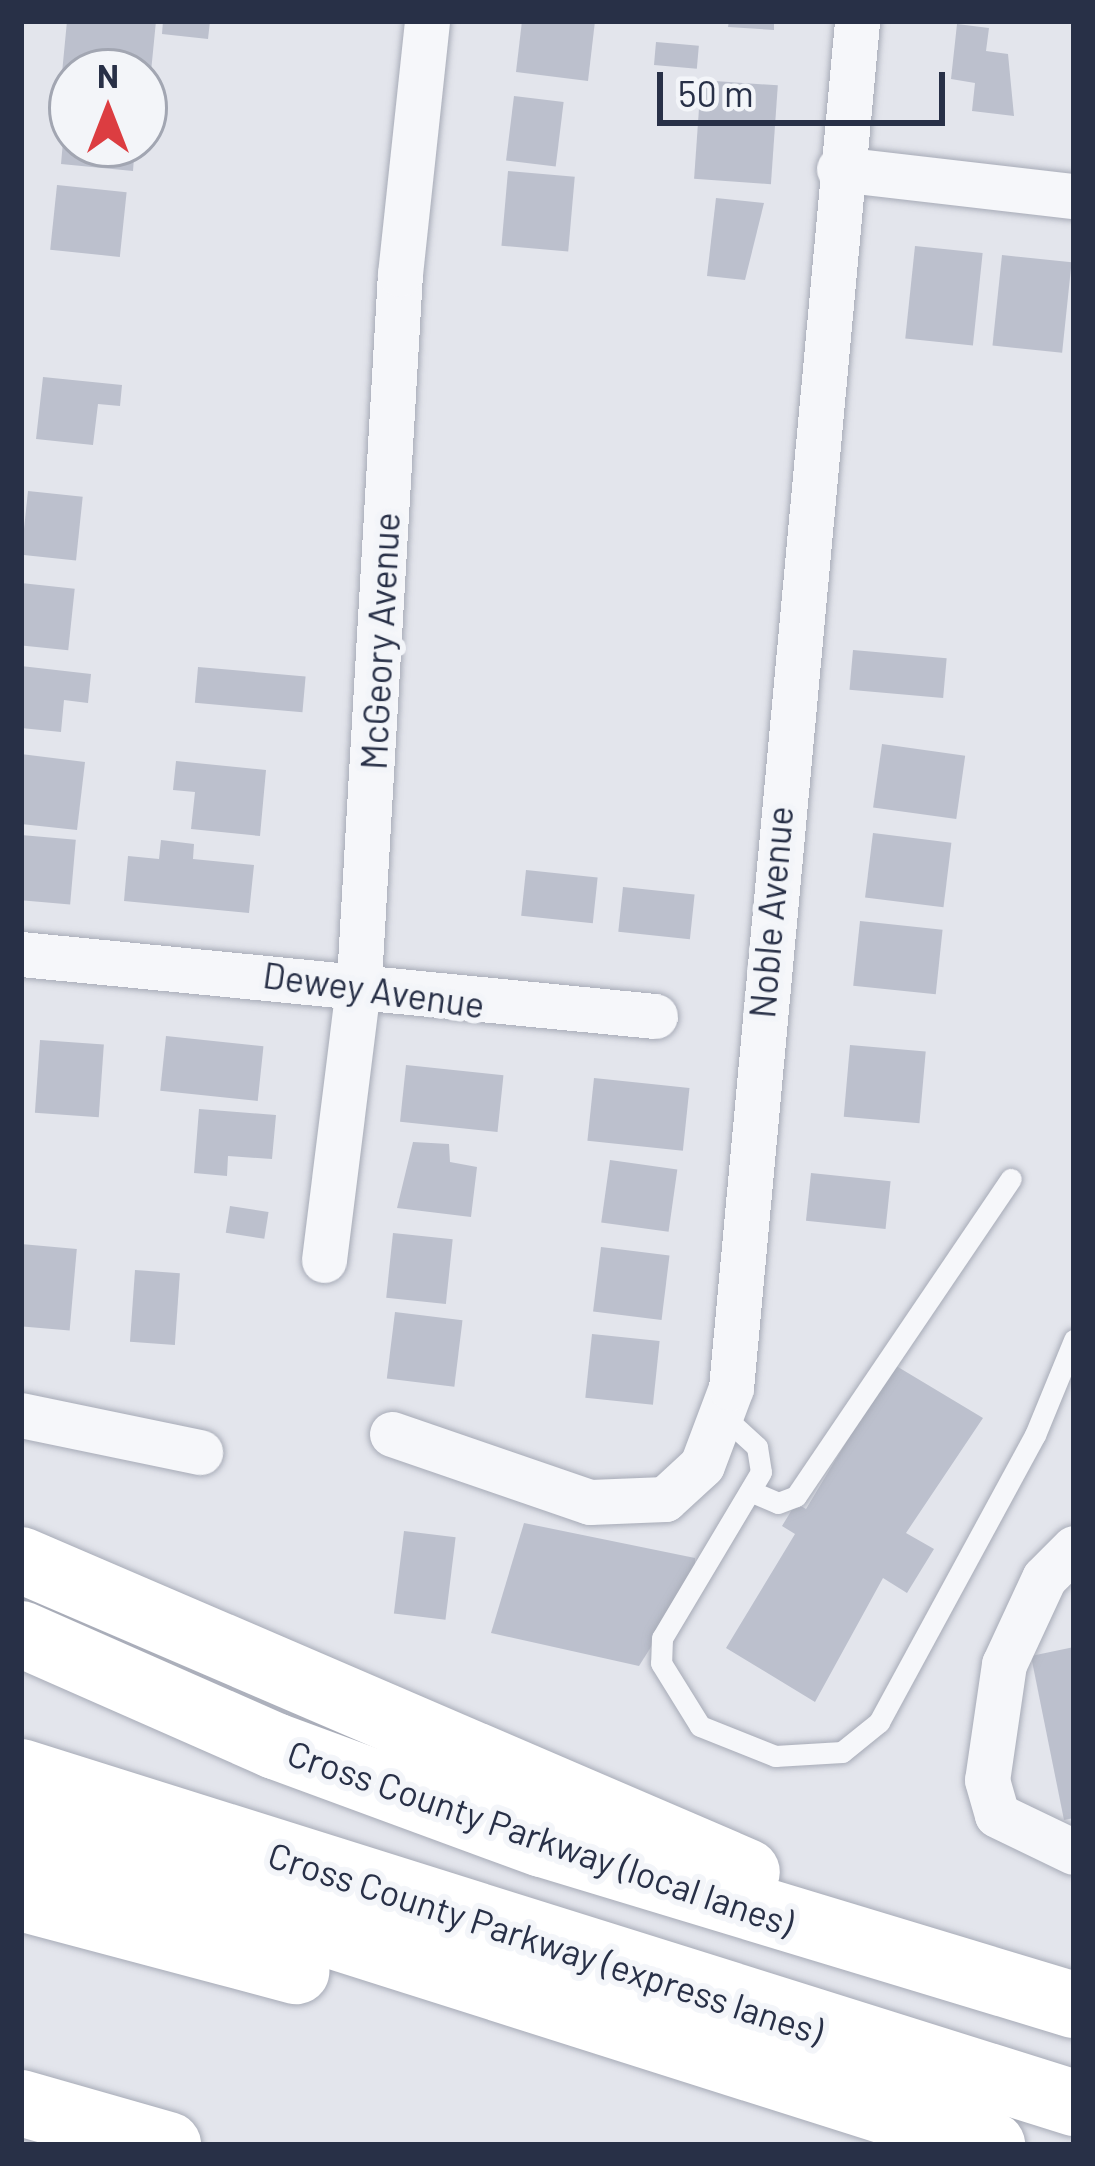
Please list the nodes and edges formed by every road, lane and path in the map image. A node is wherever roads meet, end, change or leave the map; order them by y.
1 (427, 21) edge
2 (857, 21) edge
3 (838, 169) junction
4 (1074, 196) edge
5 (21, 954) edge
6 (359, 980) junction
7 (655, 1016) dead end
8 (1011, 1179) dead end
9 (324, 1260) dead end
10 (1074, 1340) edge
11 (721, 1414) junction
12 (21, 1415) edge
13 (392, 1435) dead end
14 (200, 1452) dead end
15 (750, 1491) junction
16 (1074, 1547) edge
17 (21, 1560) edge
18 (21, 1634) edge
19 (21, 1772) edge
20 (21, 1837) edge
21 (1074, 1852) edge
22 (21, 1898) edge
23 (945, 1968) junction
24 (1074, 2005) edge
25 (21, 2103) edge
26 (1074, 2103) edge
27 (168, 2145) edge
28 (992, 2145) edge

1 - 6 street, McGeory Avenue
2 - 3 street, Noble Avenue
3 - 4 street
3 - 11 street, Noble Avenue
5 - 6 street, Dewey Avenue
6 - 7 street, Dewey Avenue
6 - 9 street, McGeory Avenue
8 - 15 lane
10 - 15 lane
11 - 13 street, Noble Avenue
11 - 15 lane
12 - 14 street
16 - 21 street
17 - 23 highway
18 - 23 highway, Cross County Parkway (local lanes)
19 - 26 highway, Cross County Parkway (express lanes)
20 - 28 highway, Cross County Parkway (express lanes)
22 - 28 highway
23 - 24 highway, Cross County Parkway (local lanes)
25 - 27 highway

